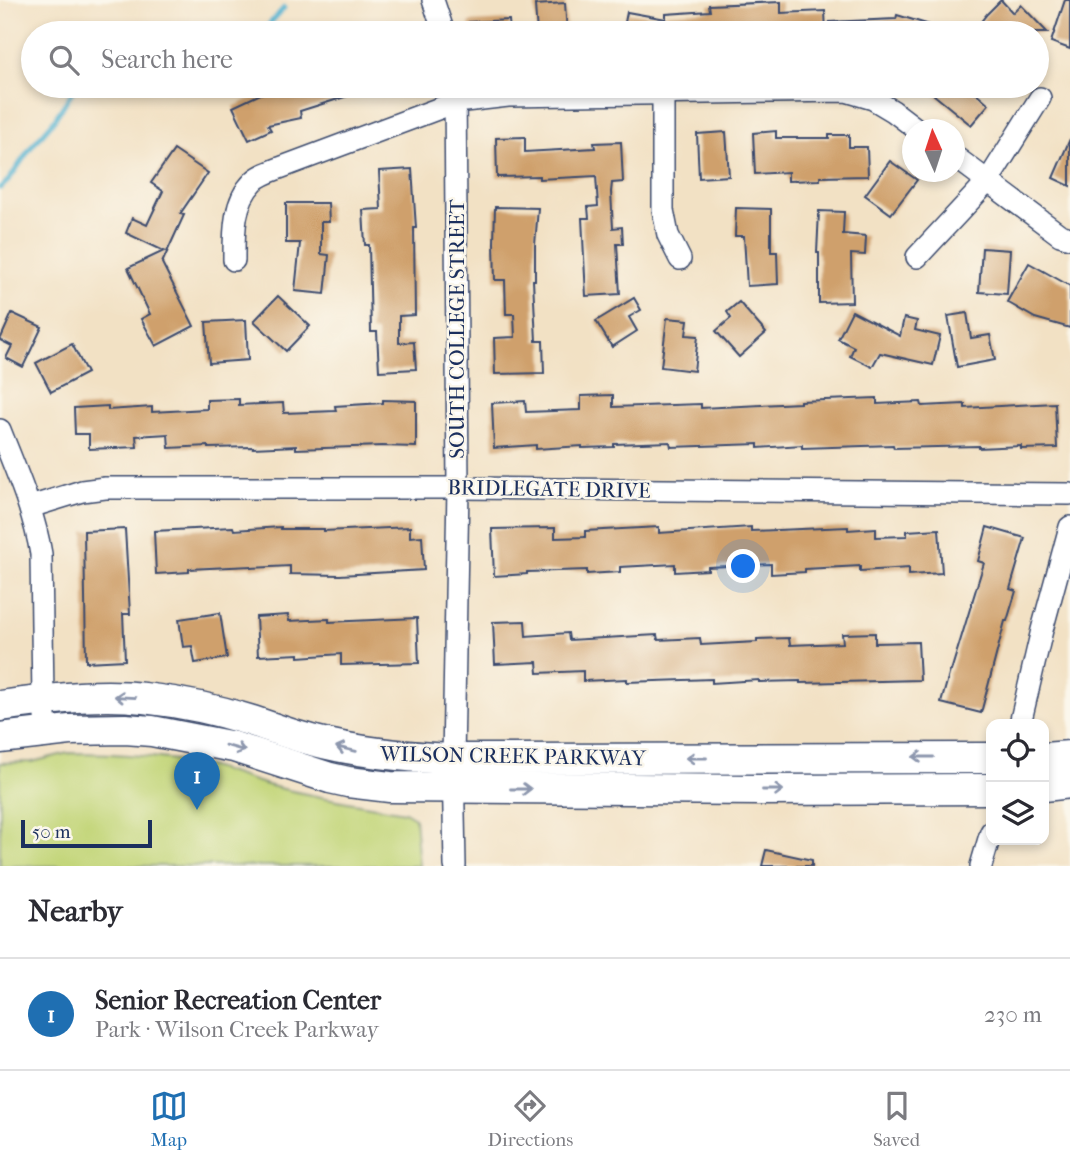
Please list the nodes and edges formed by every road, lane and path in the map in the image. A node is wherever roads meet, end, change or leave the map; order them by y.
1 (433, 0) edge
2 (440, 21) edge
3 (446, 98) edge
4 (456, 98) edge
5 (663, 98) edge
6 (870, 98) edge
7 (1040, 98) dead end
8 (904, 119) edge
9 (965, 164) edge
10 (988, 181) junction
11 (1070, 238) edge
12 (917, 257) dead end
13 (680, 259) dead end
14 (234, 260) dead end
15 (0, 430) edge
16 (458, 488) junction
17 (1070, 494) edge
18 (30, 507) junction
19 (1070, 527) edge
20 (43, 700) junction
21 (0, 706) edge
22 (1021, 719) edge
23 (47, 732) junction
24 (0, 738) edge
25 (1070, 756) edge
26 (986, 758) edge
27 (1049, 758) edge
28 (453, 759) junction
29 (1070, 783) edge
30 (1049, 785) edge
31 (453, 789) junction
32 (986, 789) edge
33 (987, 845) edge
34 (455, 866) edge
35 (981, 866) edge

1 - 2 street
3 - 14 street
4 - 16 street, SOUTH COLLEGE STREET
5 - 13 street
6 - 8 street
7 - 10 street
9 - 10 street
10 - 11 street
10 - 12 street
15 - 18 street
16 - 17 street, BRIDLEGATE DRIVE
16 - 18 street, BRIDLEGATE DRIVE
16 - 28 street, SOUTH COLLEGE STREET
18 - 20 street
19 - 22 street
20 - 21 main road, WILSON CREEK PARKWAY
20 - 23 street
28 -> 20 main road, WILSON CREEK PARKWAY
23 - 24 main road, WILSON CREEK PARKWAY
23 -> 31 main road, WILSON CREEK PARKWAY
25 - 27 main road
26 -> 28 main road, WILSON CREEK PARKWAY
28 - 31 street, SOUTH COLLEGE STREET
29 - 30 main road
31 -> 32 main road, WILSON CREEK PARKWAY
31 - 34 street, SOUTH COLLEGE STREET
33 - 35 street

